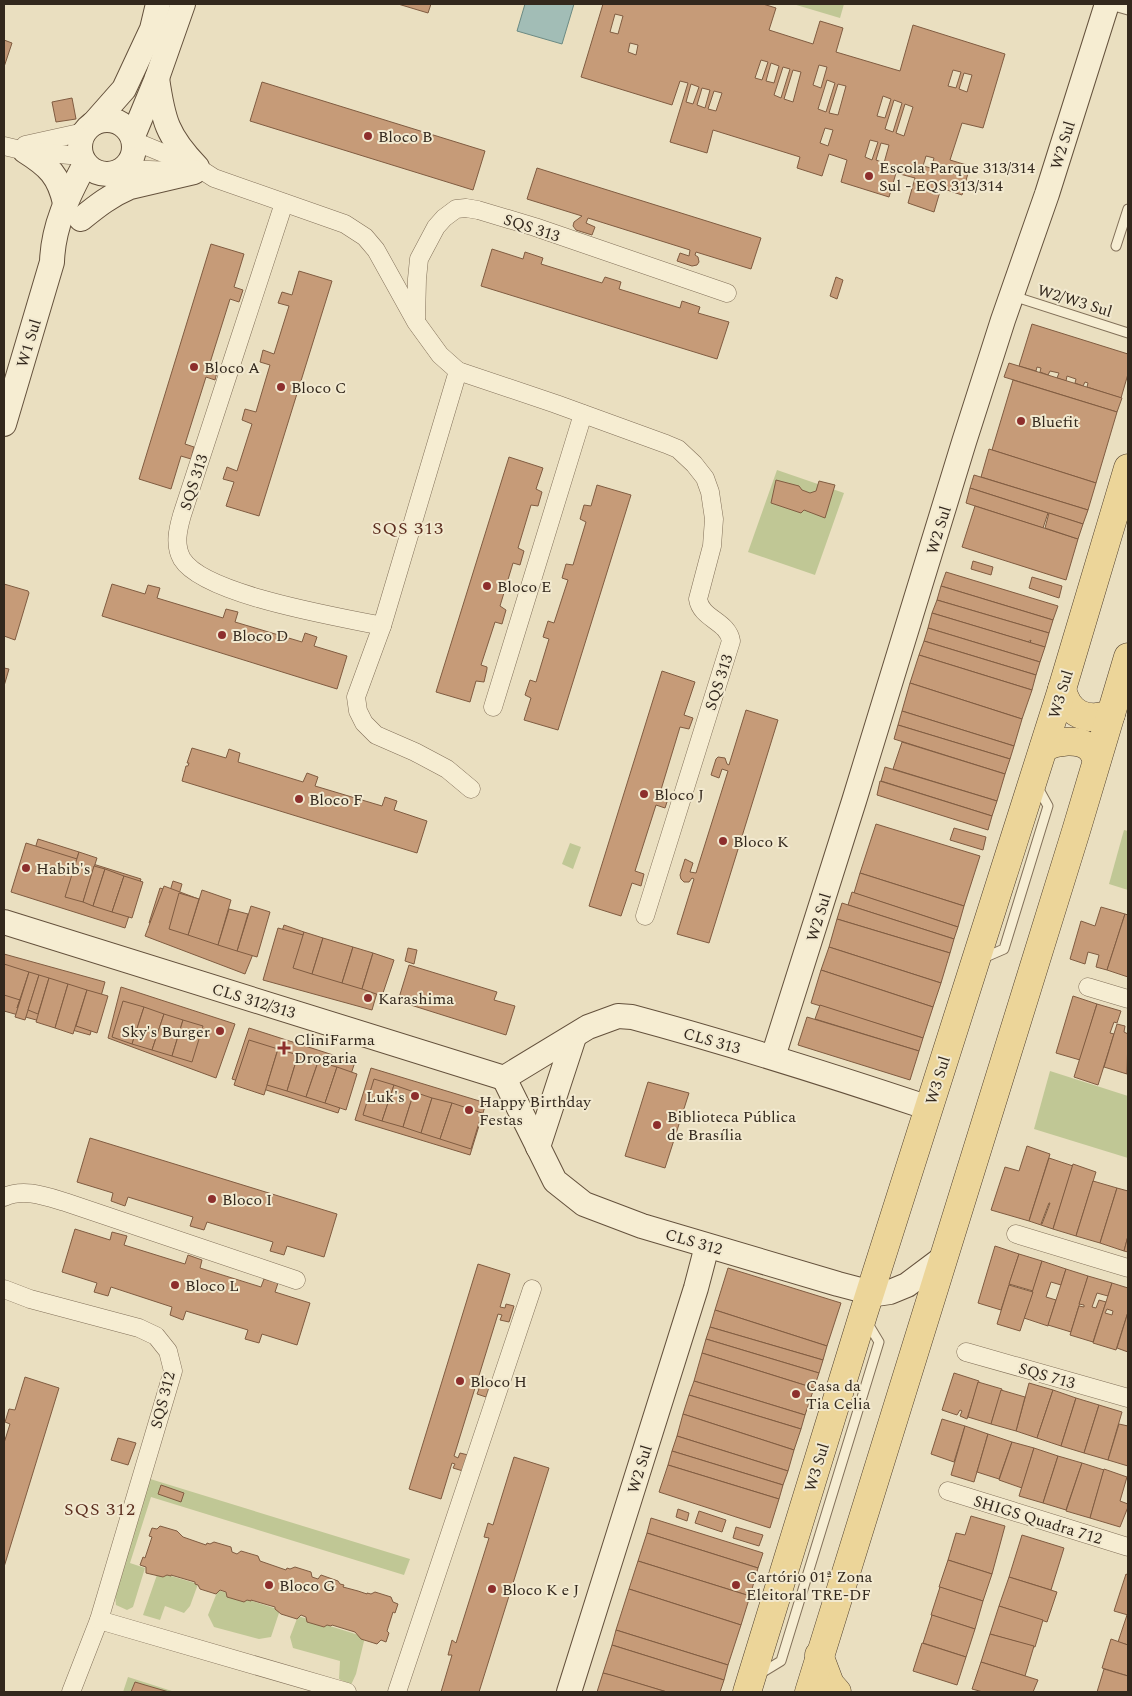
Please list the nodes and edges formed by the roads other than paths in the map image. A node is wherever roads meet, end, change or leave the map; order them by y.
1 (158, 4) edge
2 (183, 4) edge
3 (1107, 4) edge
4 (1128, 10) edge
5 (157, 78) junction
6 (89, 127) junction
7 (133, 138) junction
8 (15, 148) edge
9 (83, 160) junction
10 (199, 171) junction
11 (115, 172) junction
12 (284, 203) junction
13 (1128, 209) edge
14 (73, 211) junction
15 (1116, 246) dead end
16 (727, 293) dead end
17 (1012, 296) junction
18 (416, 322) junction
19 (1128, 332) edge
20 (458, 371) junction
21 (583, 414) junction
22 (4, 424) edge
23 (1128, 468) edge
24 (382, 626) junction
25 (1128, 657) edge
26 (1062, 689) junction
27 (493, 707) dead end
28 (1111, 714) junction
29 (1044, 747) junction
30 (1096, 760) junction
31 (471, 788) dead end
32 (645, 916) dead end
33 (4, 922) edge
34 (1088, 987) dead end
35 (1128, 999) edge
36 (574, 1037) junction
37 (773, 1058) junction
38 (504, 1078) junction
39 (929, 1108) junction
40 (538, 1147) junction
41 (4, 1197) edge
42 (1016, 1234) dead end
43 (707, 1246) junction
44 (943, 1258) junction
45 (1128, 1268) edge
46 (296, 1280) dead end
47 (4, 1289) edge
48 (532, 1289) dead end
49 (866, 1304) junction
50 (966, 1352) dead end
51 (1128, 1398) edge
52 (948, 1491) dead end
53 (1128, 1547) edge
54 (99, 1620) junction
55 (820, 1655) junction
56 (749, 1686) edge
57 (71, 1692) edge
58 (347, 1692) edge
59 (397, 1692) edge
60 (569, 1692) edge
61 (809, 1692) edge
62 (837, 1692) edge

1 - 6 street
2 - 5 street
3 - 4 lane
3 - 17 street, W2 Sul
5 - 7 street
5 - 10 street
6 - 7 street
6 - 8 street
6 - 9 street
7 - 10 street, SQS 313
7 - 11 street
8 - 9 street
8 - 14 street
9 - 11 street
9 - 14 street, W1 Sul
10 - 11 street, SQS 313
10 - 12 street, SQS 313
10 - 14 street
11 - 14 street, W1 Sul
12 - 18 street, SQS 313
12 - 24 street, SQS 313
13 - 15 lane
14 - 22 street, W1 Sul
16 - 18 street, SQS 313
17 - 19 lane, W2/W3 Sul
17 - 37 street, W2 Sul
18 - 20 street, SQS 313
20 - 21 street, SQS 313
20 - 24 street
21 - 27 street
21 - 32 street, SQS 313
23 - 26 main road, W3 Sul
24 - 31 street
25 - 28 main road
26 - 28 main road
26 - 29 main road, W3 Sul
28 - 30 main road
29 - 30 main road
29 - 39 main road, W3 Sul
30 - 44 main road
33 - 38 street, CLS 312/313
34 - 35 street
36 - 37 street, CLS 313
36 - 38 street, CLS 313
36 - 40 street
37 - 39 street, CLS 313
38 - 40 street, CLS 312
39 - 49 main road, W3 Sul
40 - 43 street, CLS 312
41 - 46 street
42 - 45 street
43 - 49 street, CLS 312
43 - 60 street, W2 Sul
44 - 49 street, CLS 312
44 - 55 main road
47 - 54 street, SQS 312
48 - 59 street
49 - 56 main road, W3 Sul
50 - 51 street, SQS 713
52 - 53 street, SHIGS Quadra 712
54 - 57 street, SQS 312
54 - 58 street
55 - 61 main road
55 - 62 main road

